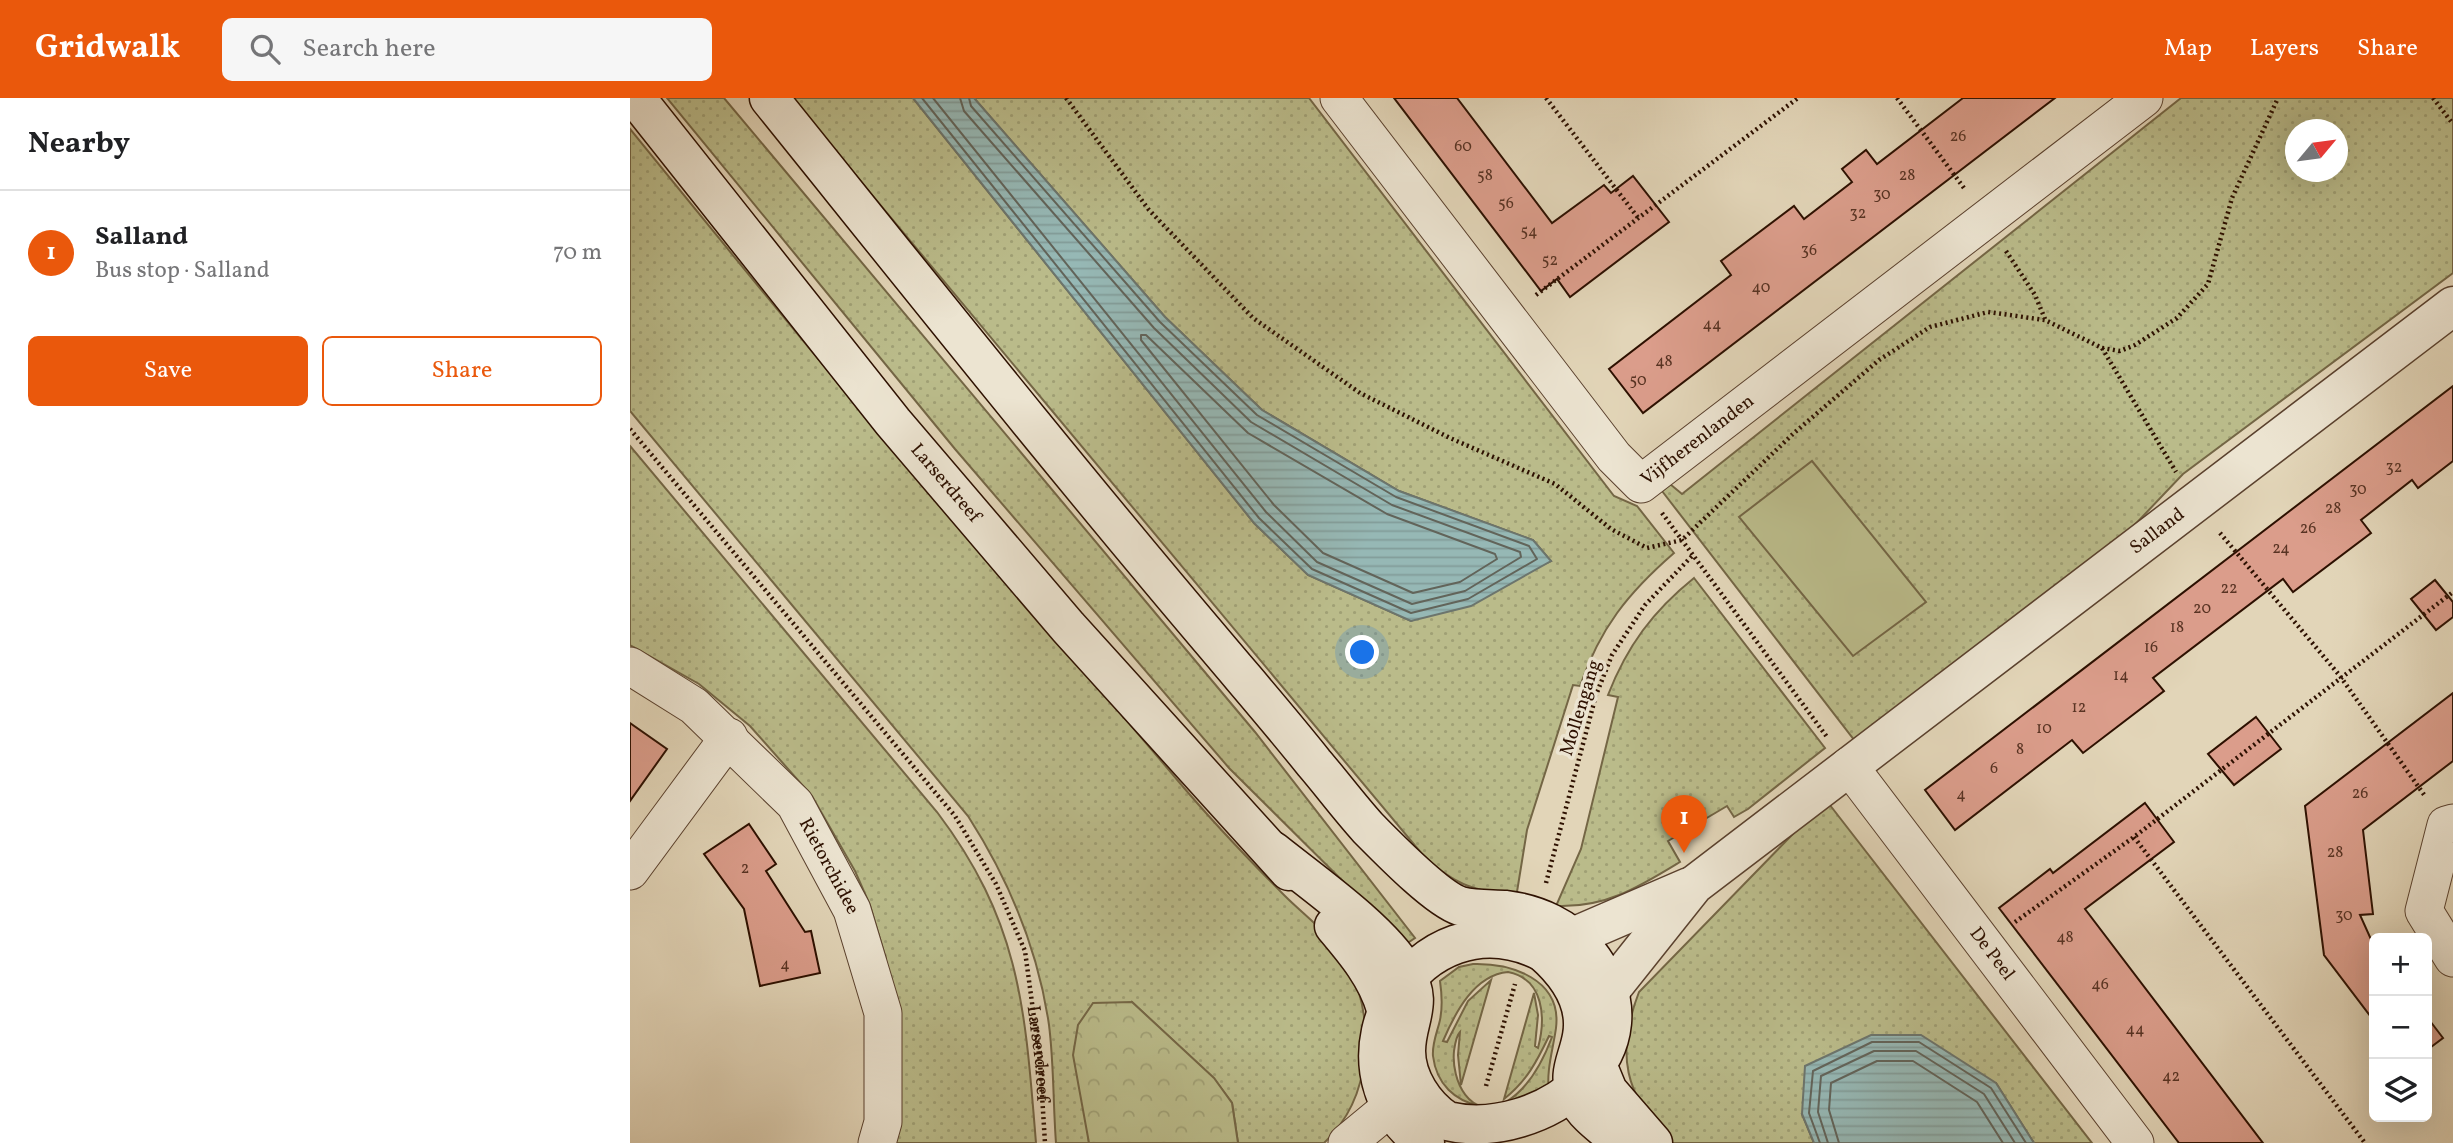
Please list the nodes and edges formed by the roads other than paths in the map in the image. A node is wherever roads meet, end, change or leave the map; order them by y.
1 (636, 98) edge
2 (769, 98) edge
3 (1339, 98) edge
4 (2144, 98) edge
5 (2453, 306) edge
6 (630, 666) edge
7 (729, 737) junction
8 (1849, 766) junction
9 (2449, 824) edge
10 (1273, 851) junction
11 (630, 871) edge
12 (1694, 885) junction
13 (1473, 924) junction
14 (1544, 955) junction
15 (2453, 958) edge
16 (1408, 976) junction
17 (1608, 993) junction
18 (1386, 1009) junction
19 (1590, 1088) junction
20 (1393, 1105) junction
21 (1426, 1136) edge
22 (1540, 1137) edge
23 (877, 1143) edge
24 (1347, 1143) edge
25 (1622, 1143) edge
26 (1653, 1143) edge
27 (2135, 1143) edge

1 - 10 main road, Larserdreef
2 - 13 main road
3 - 4 street, Vijfherenlanden
5 - 8 main road, Salland
6 - 7 street, Rietorchidee
7 - 11 street
7 - 23 street, Rietorchidee
8 - 12 main road, Salland
8 - 27 street, De Peel
9 - 15 street
10 - 16 main road, Larserdreef
10 - 18 main road, Larserdreef
12 - 14 main road, Salland
12 - 17 main road, Salland
13 - 14 main road
13 - 16 main road
14 - 17 main road
14 - 19 main road
16 - 18 main road
16 - 21 main road
17 - 19 main road
18 - 20 main road
19 - 22 main road
19 - 25 main road
19 - 26 main road
20 - 21 main road
20 - 24 street
21 - 22 main road

